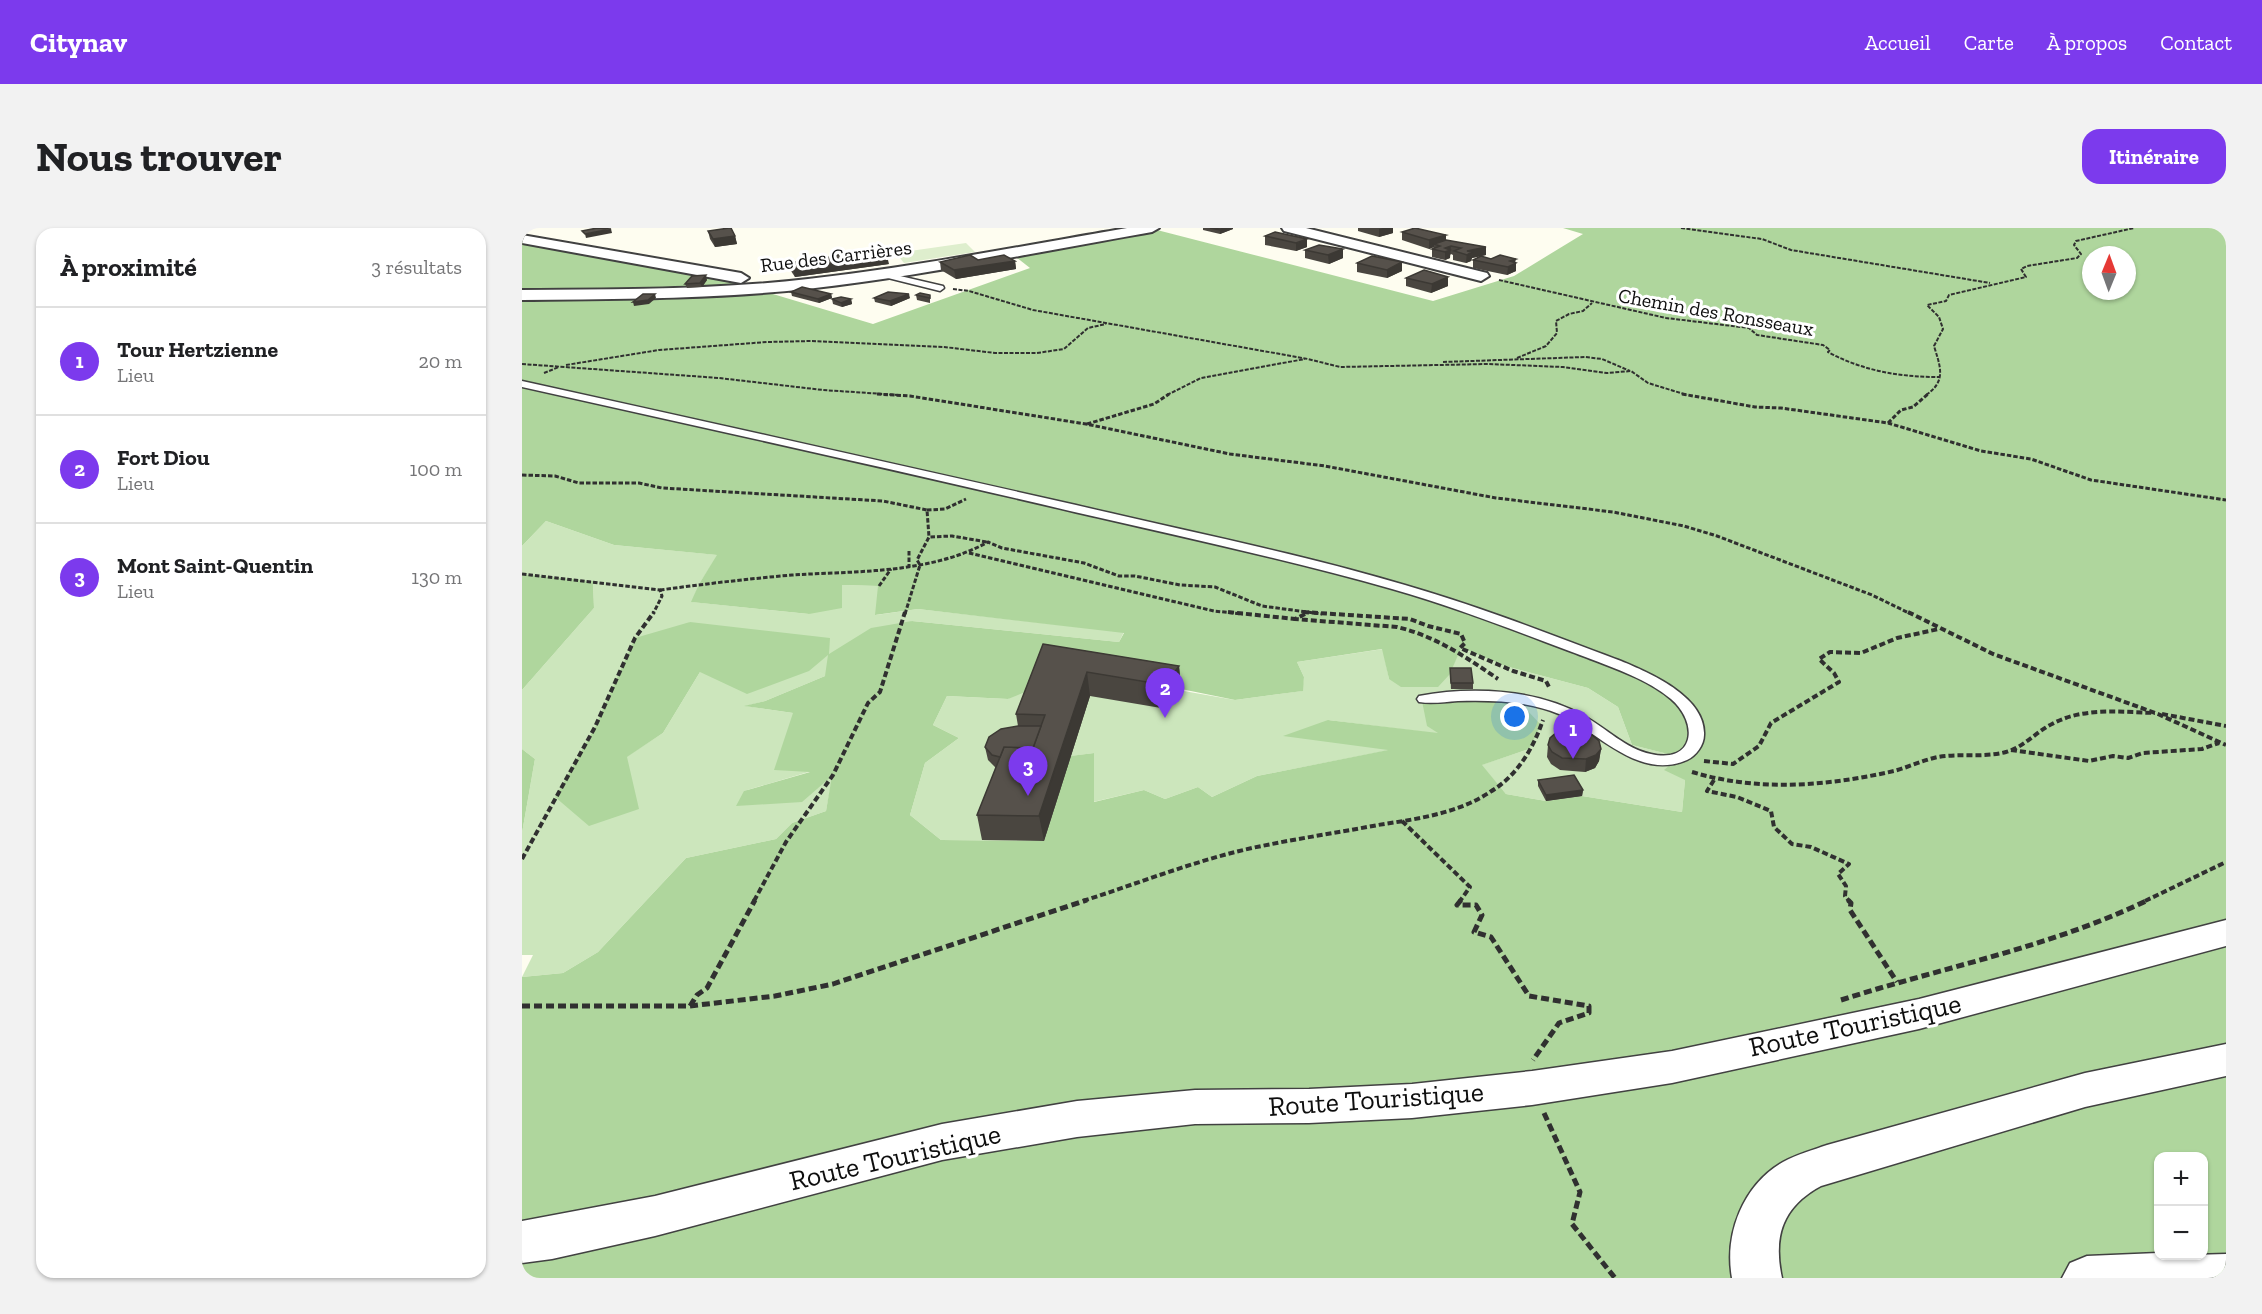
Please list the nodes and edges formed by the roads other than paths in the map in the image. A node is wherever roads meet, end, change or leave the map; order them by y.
1 (1152, 228) edge
2 (1289, 228) edge
3 (522, 239) edge
4 (883, 274) junction
5 (1481, 276) edge
6 (766, 287) junction
7 (940, 288) road end
8 (522, 295) edge
9 (522, 384) edge
10 (1424, 699) dead end
11 (2226, 933) edge
12 (2226, 1060) edge
13 (522, 1242) edge
14 (2226, 1276) edge
15 (1757, 1278) edge
16 (2087, 1278) edge

1 - 4 street, Rue des Carrières
2 - 5 street
3 - 6 street
4 - 6 street, Rue des Carrières
4 - 7 lane
6 - 8 street, Rue des Carrières
9 - 10 lane
11 - 13 street, Route Touristique
12 - 15 street
14 - 16 street

